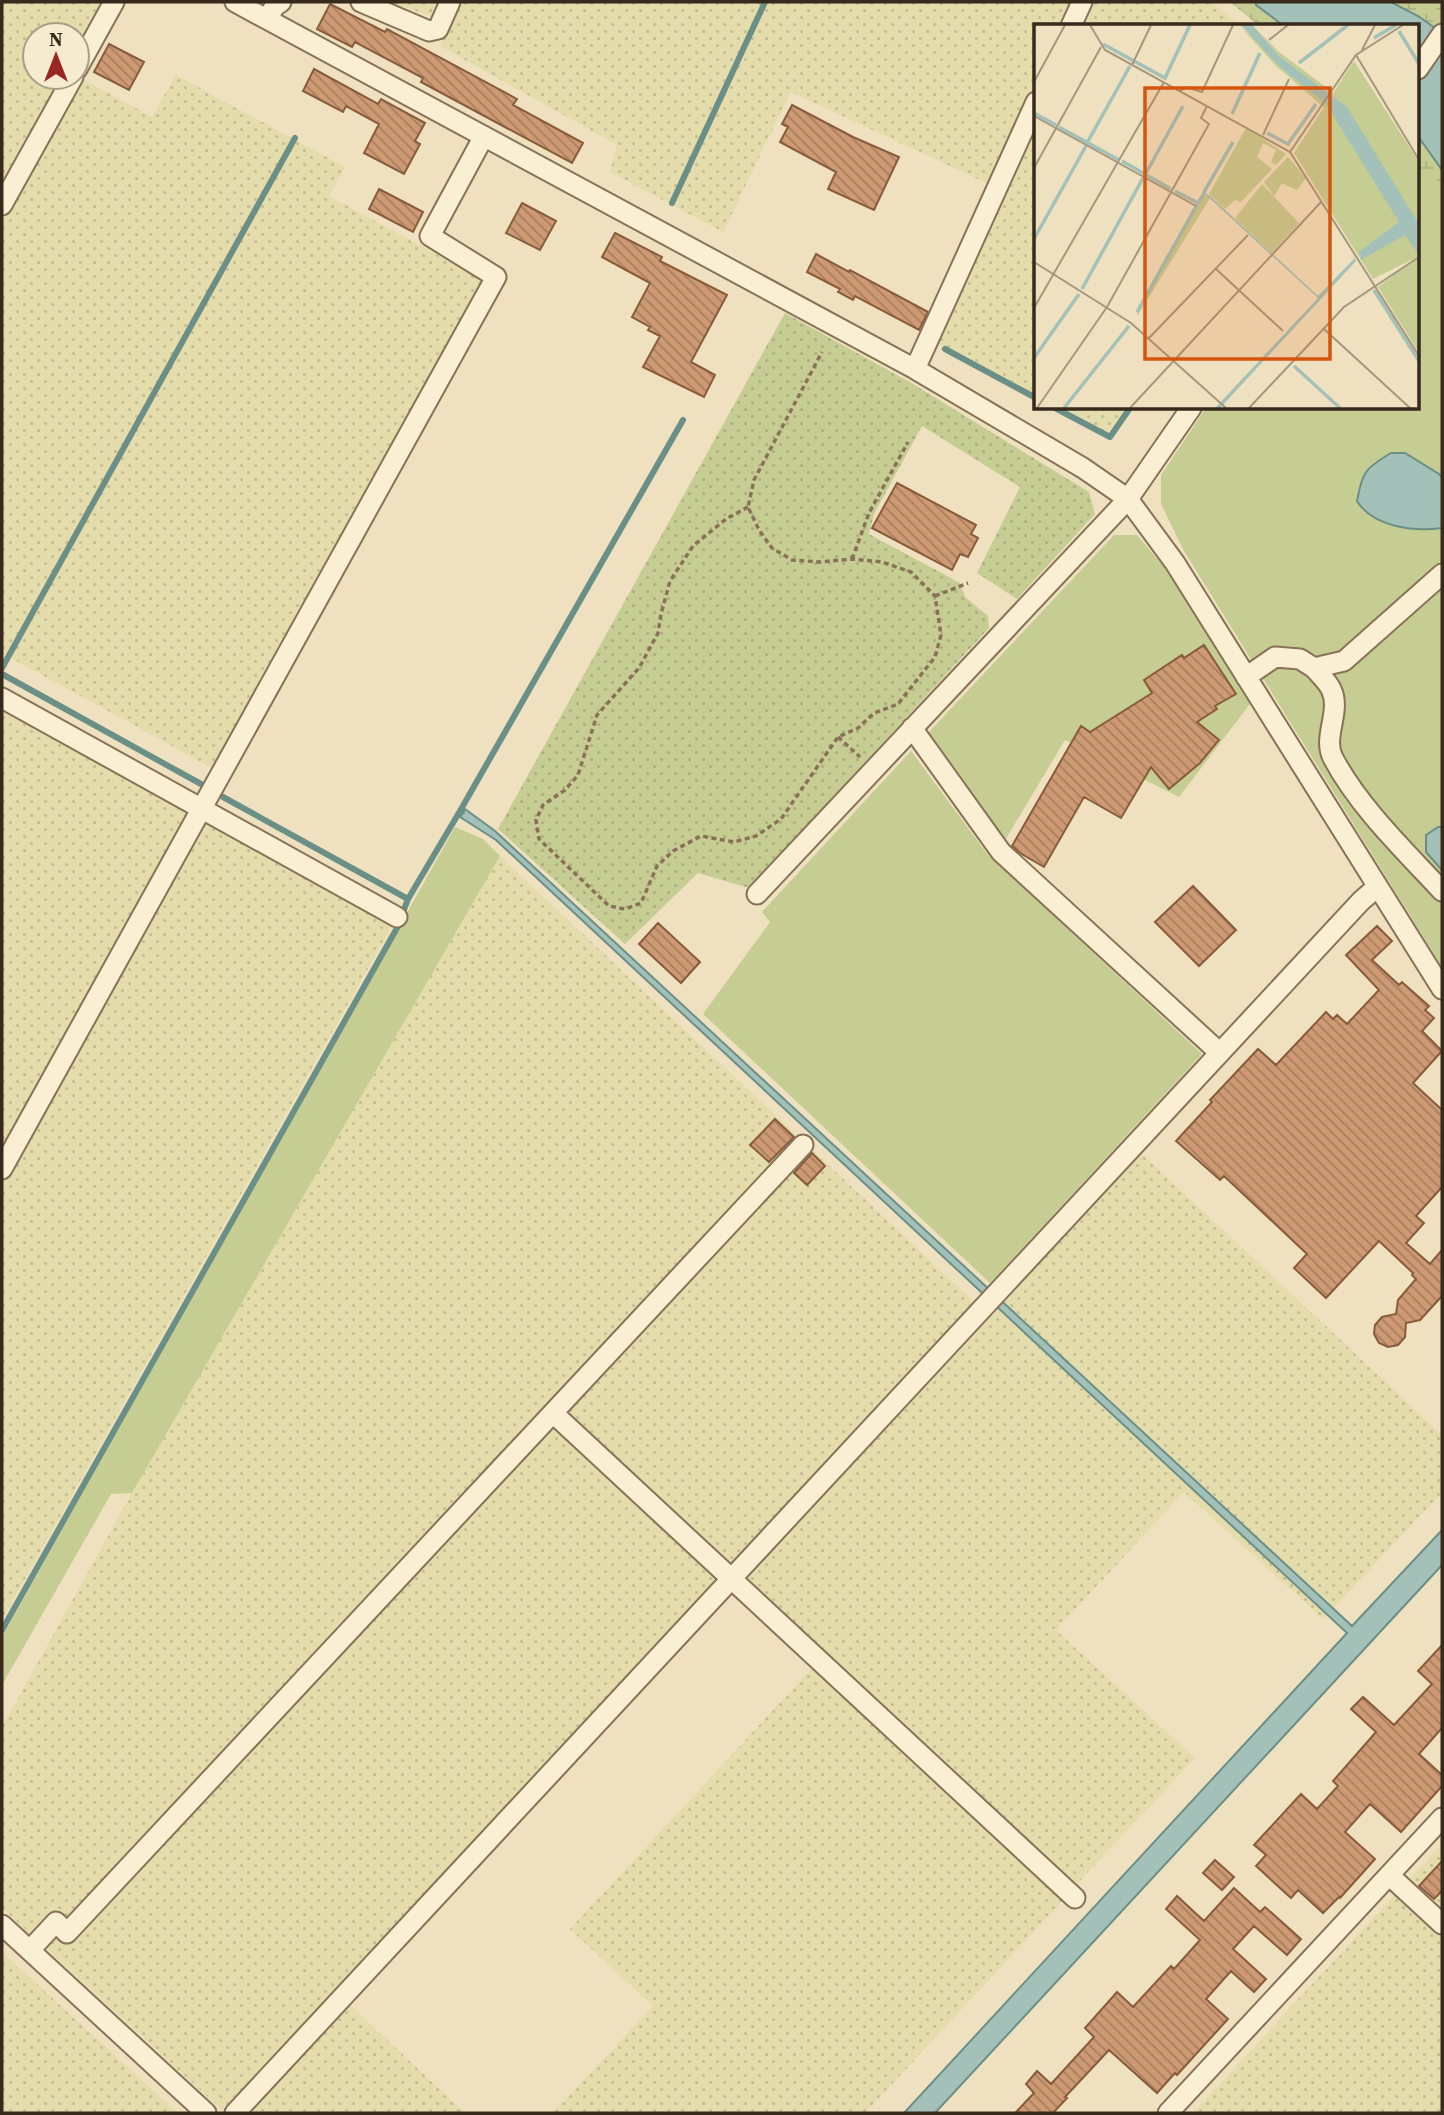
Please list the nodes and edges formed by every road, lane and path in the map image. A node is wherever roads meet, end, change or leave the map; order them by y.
1 (114, 2) edge
2 (235, 2) edge
3 (281, 2) edge
4 (361, 2) edge
5 (450, 2) edge
6 (1082, 2) edge
7 (267, 19) junction
8 (1072, 24) edge
9 (1442, 34) edge
10 (91, 44) edge
11 (1420, 66) edge
12 (65, 91) edge
13 (1034, 106) edge
14 (484, 136) junction
15 (2, 205) edge
16 (822, 352) dead end
17 (915, 369) junction
18 (1190, 410) edge
19 (908, 442) dead end
20 (1128, 499) junction
21 (748, 507) junction
22 (852, 559) junction
23 (1442, 574) edge
24 (968, 583) dead end
25 (935, 596) junction
26 (1314, 668) junction
27 (1246, 677) junction
28 (2, 698) edge
29 (912, 728) junction
30 (838, 737) junction
31 (874, 769) junction
32 (201, 808) junction
33 (1377, 887) junction
34 (1442, 891) edge
35 (757, 894) dead end
36 (397, 916) dead end
37 (1442, 989) edge
38 (1220, 1052) junction
39 (803, 1145) dead end
40 (2, 1169) edge
41 (553, 1413) junction
42 (732, 1578) junction
43 (1442, 1818) edge
44 (1389, 1875) junction
45 (1075, 1898) dead end
46 (2, 1924) edge
47 (1442, 1924) edge
48 (30, 1950) junction
49 (206, 2113) edge
50 (235, 2113) edge
51 (1168, 2113) edge

1 - 10 street
2 - 7 street
3 - 7 street
4 - 5 street
6 - 8 street
7 - 14 street
9 - 11 street
12 - 15 street
13 - 17 street
14 - 17 street
14 - 32 street
16 - 21 path
17 - 20 street
18 - 20 street
19 - 22 path
20 - 27 street
20 - 29 street
21 - 22 path
21 - 30 path
22 - 25 path
23 - 26 street
24 - 25 path
25 - 30 path
26 - 27 street
26 - 34 street
27 - 33 street
28 - 32 street
29 - 31 street
29 - 38 street
30 - 31 path
31 - 35 street
32 - 36 street
32 - 40 street
33 - 37 street
33 - 38 street
38 - 42 street
39 - 41 street
41 - 42 street
41 - 48 street
42 - 45 street
42 - 50 street
43 - 44 street
44 - 47 street
44 - 51 street
46 - 48 street
48 - 49 street

